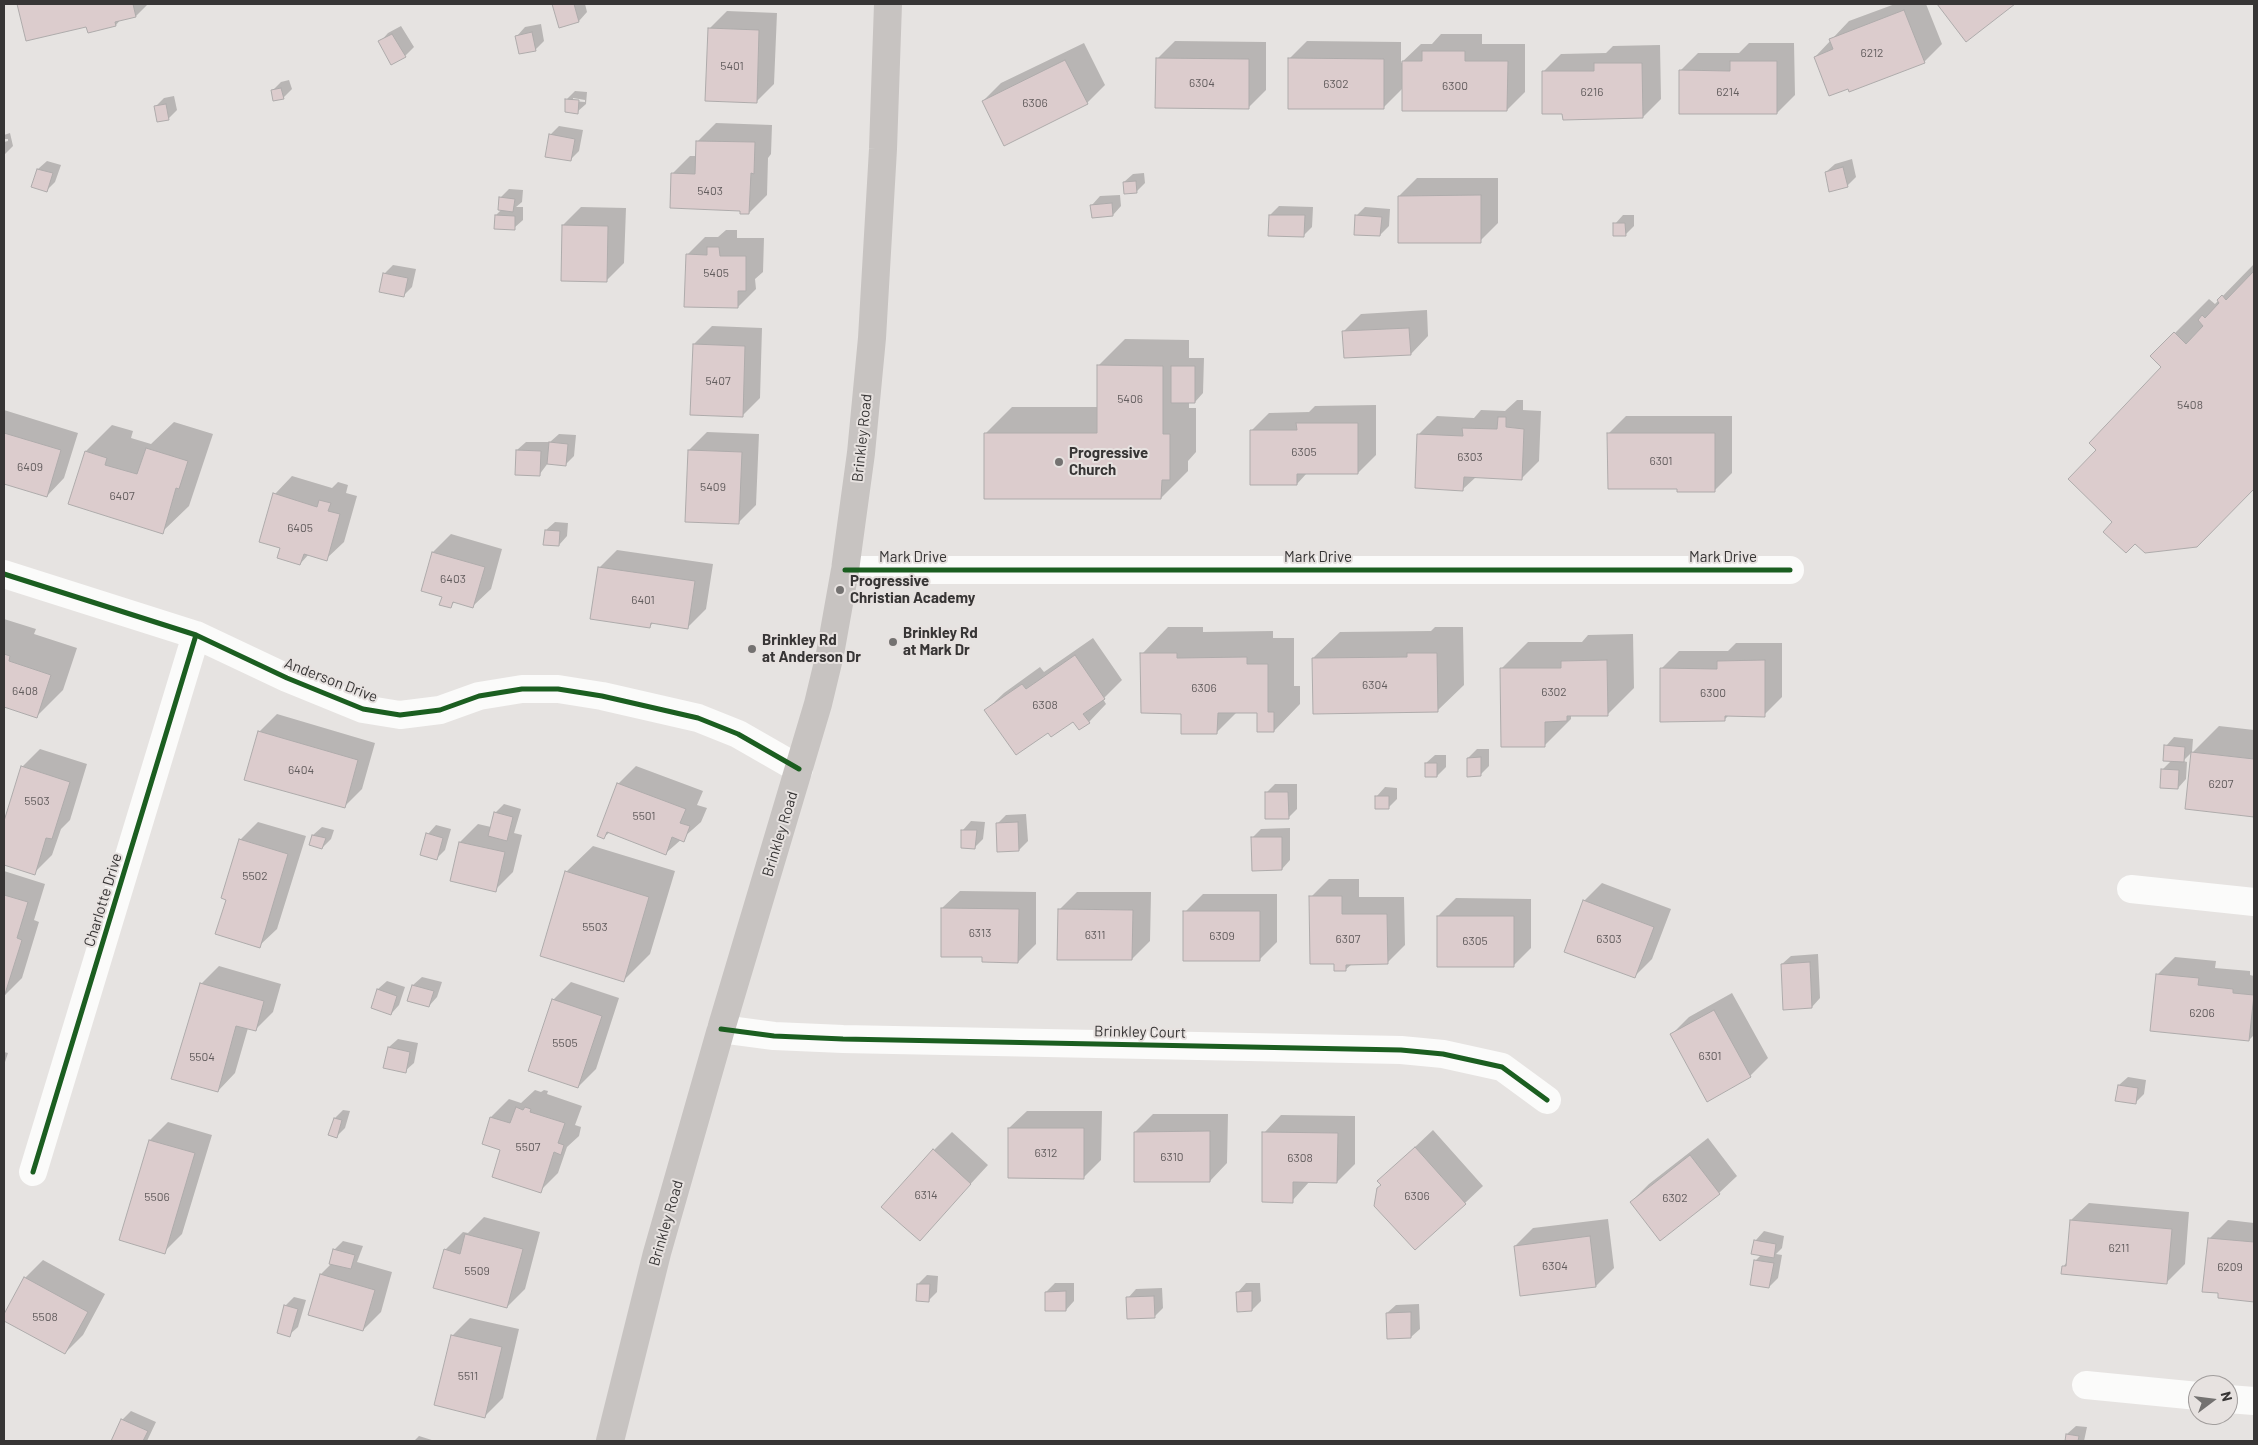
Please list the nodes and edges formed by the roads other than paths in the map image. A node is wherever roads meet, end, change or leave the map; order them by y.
1 (888, 4) edge
2 (845, 570) junction
3 (1790, 570) dead end
4 (4, 574) edge
5 (196, 635) junction
6 (799, 769) junction
7 (2132, 889) dead end
8 (2254, 902) edge
9 (721, 1029) junction
10 (1547, 1100) dead end
11 (33, 1172) dead end
12 (2086, 1385) dead end
13 (2188, 1395) edge
14 (2238, 1399) edge
15 (2254, 1401) edge
16 (610, 1441) edge

1 - 2 main road, Brinkley Road
2 - 3 street, Mark Drive
2 - 6 main road, Brinkley Road
4 - 5 street, Anderson Drive
5 - 6 street, Anderson Drive
5 - 11 street, Charlotte Drive
6 - 9 main road, Brinkley Road
7 - 8 street
9 - 10 street, Brinkley Court
9 - 16 main road, Brinkley Road
12 - 13 street
14 - 15 street

